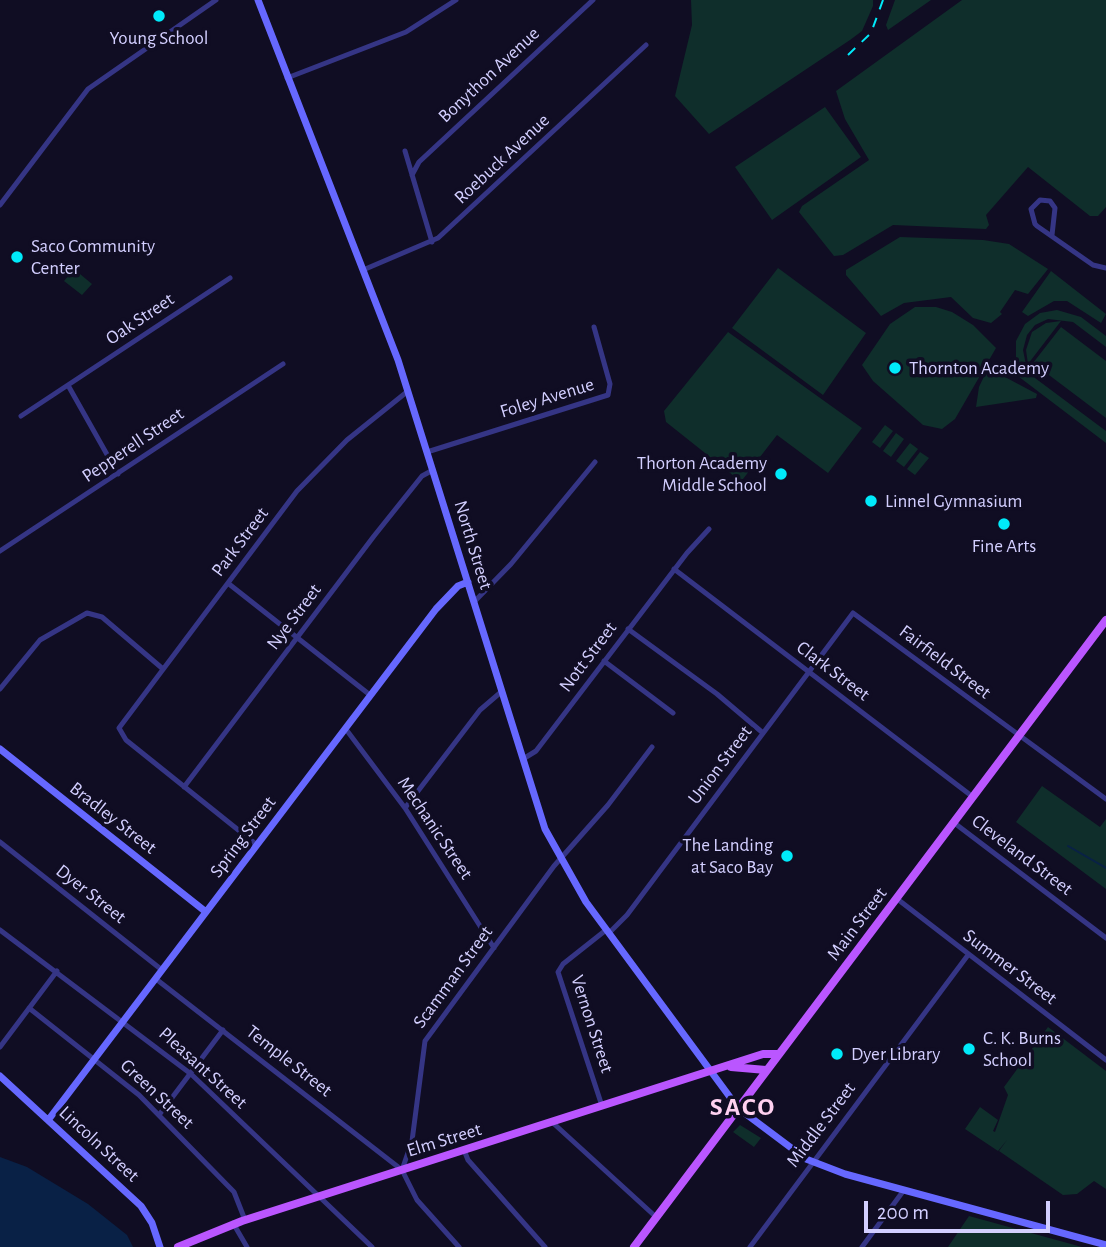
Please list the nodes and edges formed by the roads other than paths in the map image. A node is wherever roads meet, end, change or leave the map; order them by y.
1 (216, 0) edge
2 (258, 0) edge
3 (456, 0) edge
4 (593, 0) edge
5 (646, 45) dead end
6 (287, 78) junction
7 (405, 151) dead end
8 (412, 175) junction
9 (0, 205) edge
10 (1052, 235) junction
11 (432, 242) junction
12 (1106, 268) edge
13 (363, 270) junction
14 (230, 278) dead end
15 (594, 327) dead end
16 (283, 364) dead end
17 (69, 387) junction
18 (408, 391) junction
19 (21, 416) dead end
20 (427, 452) junction
21 (595, 461) dead end
22 (433, 470) junction
23 (118, 474) junction
24 (709, 529) dead end
25 (0, 551) edge
26 (674, 569) junction
27 (468, 582) junction
28 (229, 584) junction
29 (474, 602) junction
30 (853, 612) joint
31 (1106, 620) edge
32 (628, 629) junction
33 (298, 638) junction
34 (604, 661) junction
35 (163, 669) junction
36 (809, 672) junction
37 (0, 689) edge
38 (501, 692) junction
39 (370, 695) junction
40 (673, 713) dead end
41 (345, 728) junction
42 (763, 733) junction
43 (1019, 734) junction
44 (652, 747) dead end
45 (0, 748) edge
46 (523, 759) junction
47 (184, 787) junction
48 (973, 797) junction
49 (1106, 799) edge
50 (405, 808) junction
51 (953, 822) junction
52 (0, 842) edge
53 (257, 845) junction
54 (560, 860) junction
55 (896, 898) junction
56 (206, 912) junction
57 (0, 930) edge
58 (607, 931) junction
59 (1106, 938) edge
60 (494, 948) junction
61 (968, 955) junction
62 (162, 970) junction
63 (57, 971) junction
64 (156, 979) junction
65 (29, 1008) junction
66 (124, 1021) junction
67 (223, 1030) junction
68 (0, 1046) edge
69 (778, 1054) junction
70 (94, 1059) junction
71 (1106, 1060) edge
72 (721, 1067) junction
73 (766, 1070) junction
74 (710, 1071) junction
75 (191, 1074) junction
76 (0, 1076) edge
77 (602, 1106) junction
78 (738, 1108) junction
79 (159, 1115) junction
80 (49, 1119) junction
81 (552, 1122) junction
82 (464, 1150) junction
83 (812, 1163) junction
84 (402, 1170) junction
85 (904, 1190) junction
86 (317, 1197) junction
87 (656, 1217) junction
88 (245, 1220) junction
89 (233, 1223) junction
90 (1106, 1245) edge
91 (160, 1247) edge
92 (178, 1247) edge
93 (247, 1247) edge
94 (372, 1247) edge
95 (459, 1247) edge
96 (545, 1247) edge
97 (634, 1247) edge
98 (750, 1247) edge
99 (862, 1247) edge

1 - 9 street
2 - 6 main road, North Street
3 - 6 street
4 - 8 street, Bonython Avenue
5 - 11 street, Roebuck Avenue
6 - 13 main road, North Street
7 - 8 street
8 - 11 street
10 - 10 street
10 - 12 street
11 - 13 street, Roebuck Avenue
13 - 18 main road, North Street
14 - 17 street, Oak Street
15 - 20 street, Foley Avenue
16 - 23 street, Pepperell Street
17 - 19 street, Oak Street
17 - 23 street
18 - 20 main road, North Street
18 - 28 street, Park Street
20 - 22 main road, North Street
21 - 29 street
22 - 27 main road, North Street
22 - 33 street, Nye Street
23 - 25 street, Pepperell Street
24 - 26 street, Nott Street
26 - 32 street, Nott Street
26 - 36 street, Clark Street
27 - 29 main road, North Street
27 - 39 main road, Spring Street
28 - 33 street
28 - 35 street, Park Street
29 - 38 main road, North Street
30 - 36 street, Union Street
30 - 43 street, Fairfield Street
31 - 43 main road, Main Street
32 - 34 street, Nott Street
32 - 42 street
33 - 39 street
33 - 47 street, Nye Street
34 - 40 street
34 - 46 street, Nott Street
35 - 37 street
35 - 47 street, Park Street
36 - 42 street, Union Street
36 - 48 street, Clark Street
38 - 46 main road, North Street
38 - 50 street
39 - 41 main road, Spring Street
41 - 50 street, Mechanic Street
41 - 53 main road, Spring Street
42 - 58 street, Union Street
43 - 48 main road, Main Street
43 - 49 street, Fairfield Street
44 - 54 street, Scamman Street
45 - 56 main road, Bradley Street
46 - 54 main road, North Street
47 - 53 street
48 - 51 main road, Main Street
50 - 60 street, Mechanic Street
51 - 55 main road, Main Street
51 - 59 street, Cleveland Street
52 - 62 street, Dyer Street
53 - 56 main road, Spring Street
54 - 58 main road, North Street
54 - 60 street, Scamman Street
55 - 61 street, Summer Street
55 - 69 main road, Main Street
56 - 62 main road, Spring Street
57 - 63 street, Pleasant Street
58 - 74 main road, North Street
58 - 77 street, Vernon Street
60 - 84 street, Scamman Street
61 - 71 street, Summer Street
61 - 83 street, Middle Street
62 - 64 main road, Spring Street
63 - 65 street
63 - 66 street, Pleasant Street
64 - 66 main road, Spring Street
64 - 67 street, Temple Street
65 - 68 street
65 - 70 street, Green Street
66 - 70 main road, Spring Street
66 - 75 street, Pleasant Street
67 - 75 street
67 - 84 street, Temple Street
69 - 72 main road, Elm Street
69 - 73 main road, Main Street
70 - 79 street, Green Street
70 - 80 main road, Spring Street
72 - 73 main road, Elm Street
72 - 74 main road, Elm Street
73 - 78 main road, Main Street
74 - 77 main road, Elm Street
74 - 78 main road, North Street
75 - 79 street
75 - 86 street, Pleasant Street
76 - 80 main road, Lincoln Street
77 - 81 main road, Elm Street
78 - 83 main road, North Street
78 - 87 main road, Main Street
79 - 88 street, Green Street
80 - 91 main road, Lincoln Street
81 - 82 main road, Elm Street
81 - 87 street
82 - 84 main road, Elm Street
82 - 96 street
83 - 85 main road
83 - 98 street, Middle Street
84 - 86 main road, Elm Street
84 - 95 street
85 - 90 main road
85 - 99 street
86 - 88 main road, Elm Street
86 - 94 street, Pleasant Street
87 - 97 main road, Main Street
88 - 89 main road, Elm Street
89 - 92 main road, Elm Street
89 - 93 street

